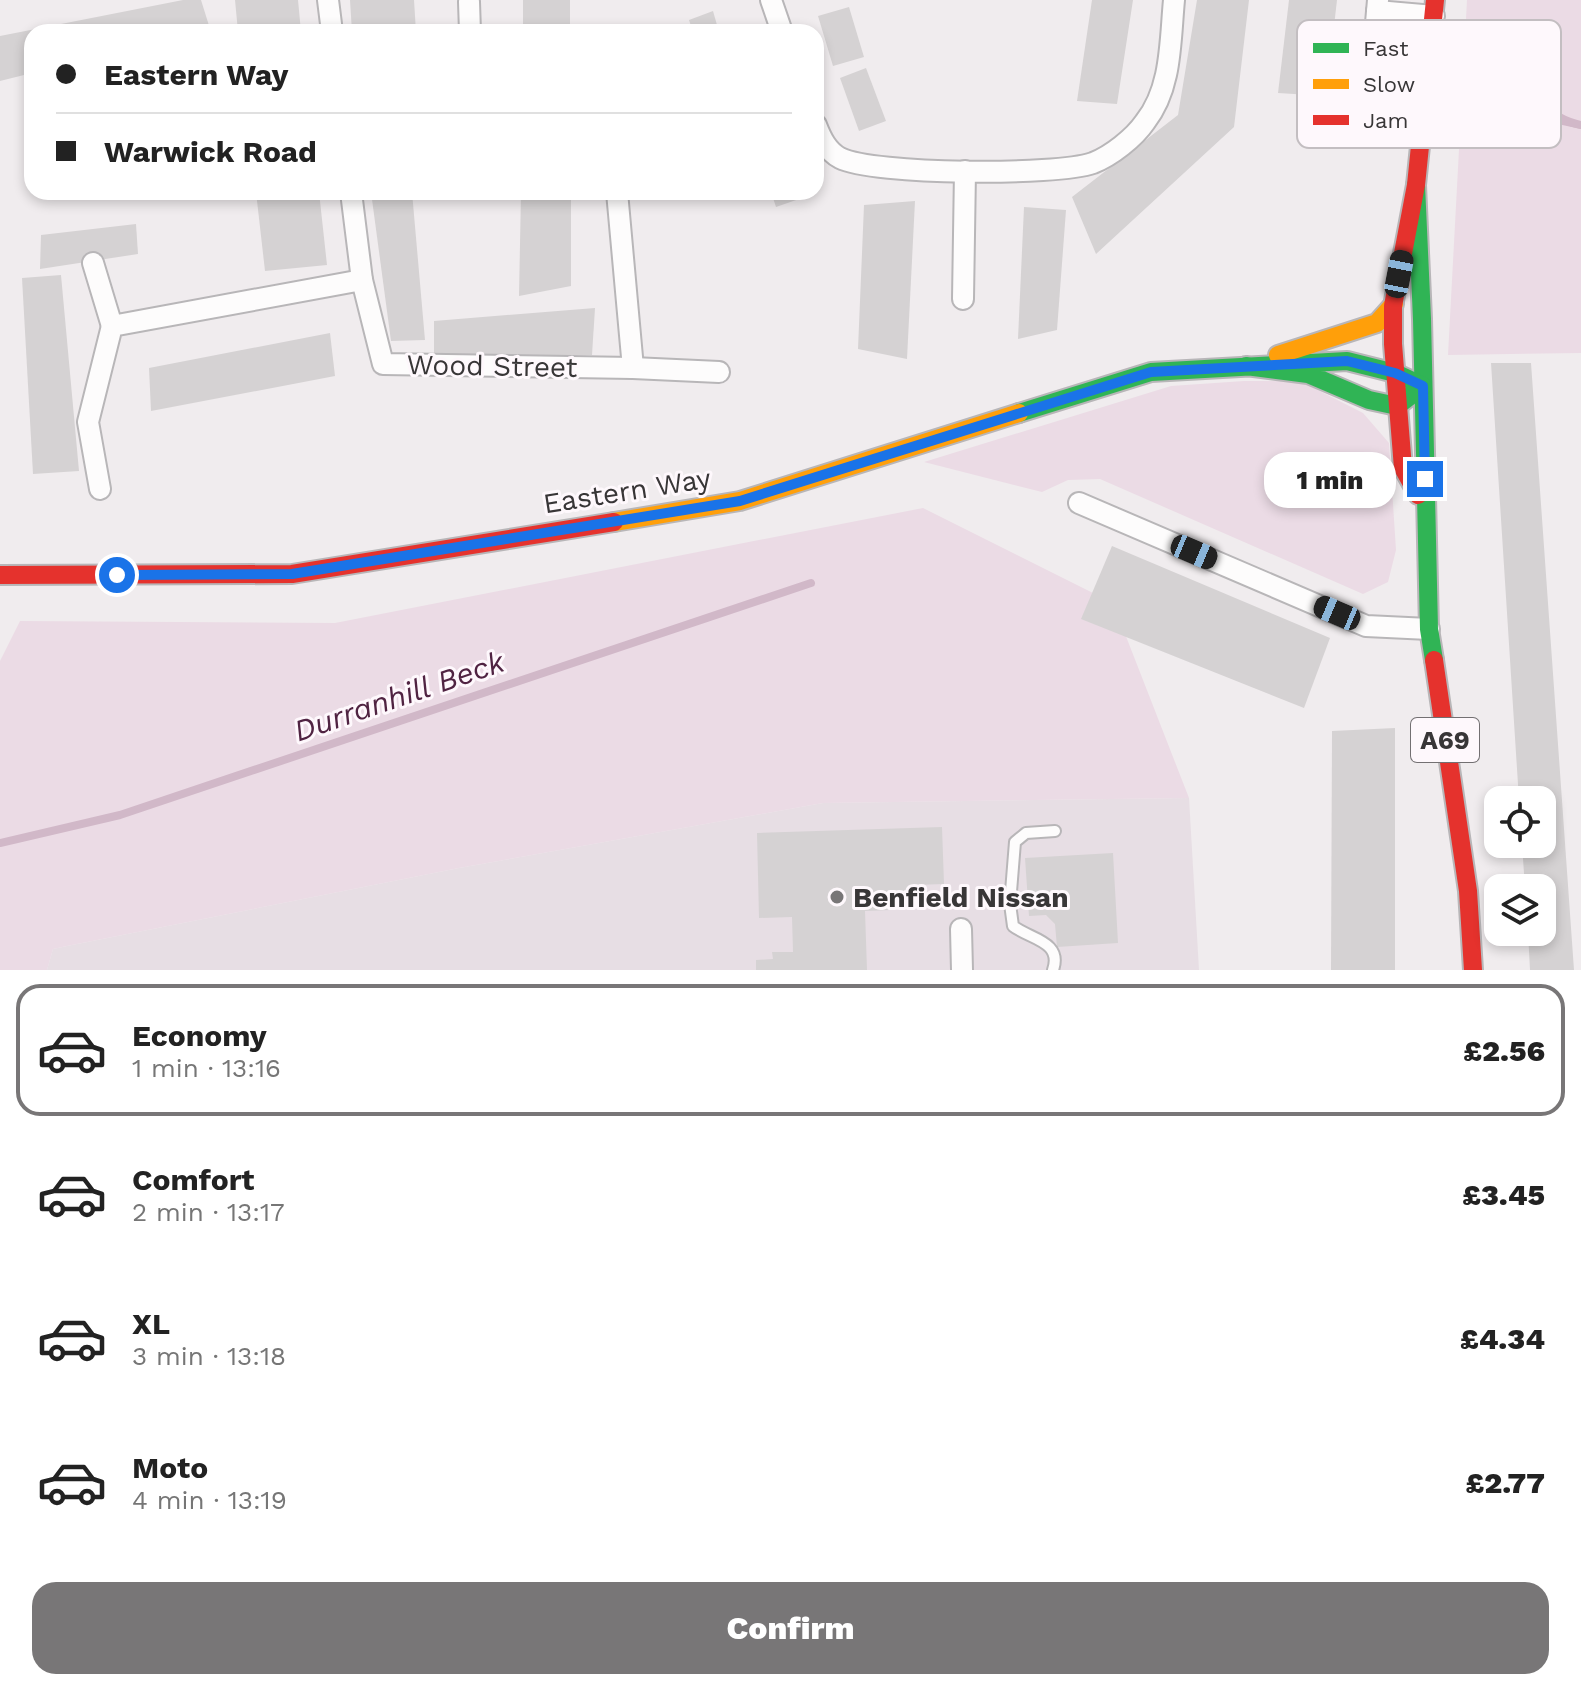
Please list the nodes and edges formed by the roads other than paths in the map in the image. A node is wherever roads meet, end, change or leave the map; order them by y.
1 (328, 0) edge
2 (771, 0) edge
3 (1174, 0) edge
4 (469, 2) dead end
5 (1377, 5) edge
6 (1435, 8) edge
7 (331, 24) edge
8 (470, 24) edge
9 (779, 24) edge
10 (824, 142) edge
11 (1420, 148) edge
12 (965, 171) junction
13 (1416, 185) junction
14 (352, 200) edge
15 (618, 200) edge
16 (93, 263) dead end
17 (362, 280) junction
18 (963, 299) dead end
19 (1394, 304) junction
20 (112, 326) junction
21 (1246, 366) junction
22 (633, 368) junction
23 (719, 372) dead end
24 (1395, 373) junction
25 (1423, 386) junction
26 (1397, 406) junction
27 (100, 489) dead end
28 (1079, 503) dead end
29 (1426, 510) junction
30 (0, 575) edge
31 (1429, 629) junction
32 (1055, 831) dead end
33 (961, 929) dead end
34 (962, 970) edge
35 (1053, 970) edge
36 (1473, 970) edge

1 - 7 street
2 - 9 street
3 - 12 street
4 - 8 street
5 - 6 street
10 - 12 street
11 - 13 street, A69
12 - 18 street
13 - 19 street, A69
13 - 25 street, A69
14 - 17 street, Wood Street
15 - 22 street
16 - 20 street
17 - 20 street
17 - 22 street, Wood Street
19 - 21 street, Eastern Way
19 - 24 street, A69
20 - 27 street
21 - 24 street, Eastern Way
21 - 26 street, Eastern Way
21 - 30 street, Eastern Way
22 - 23 street, Wood Street
24 - 25 street, Eastern Way
24 - 26 street, A69
25 - 26 street
25 - 29 street, A69
26 - 29 street, A69
28 - 31 street
29 - 31 street, A69
31 - 36 street, A69
32 - 35 lane
33 - 34 street

